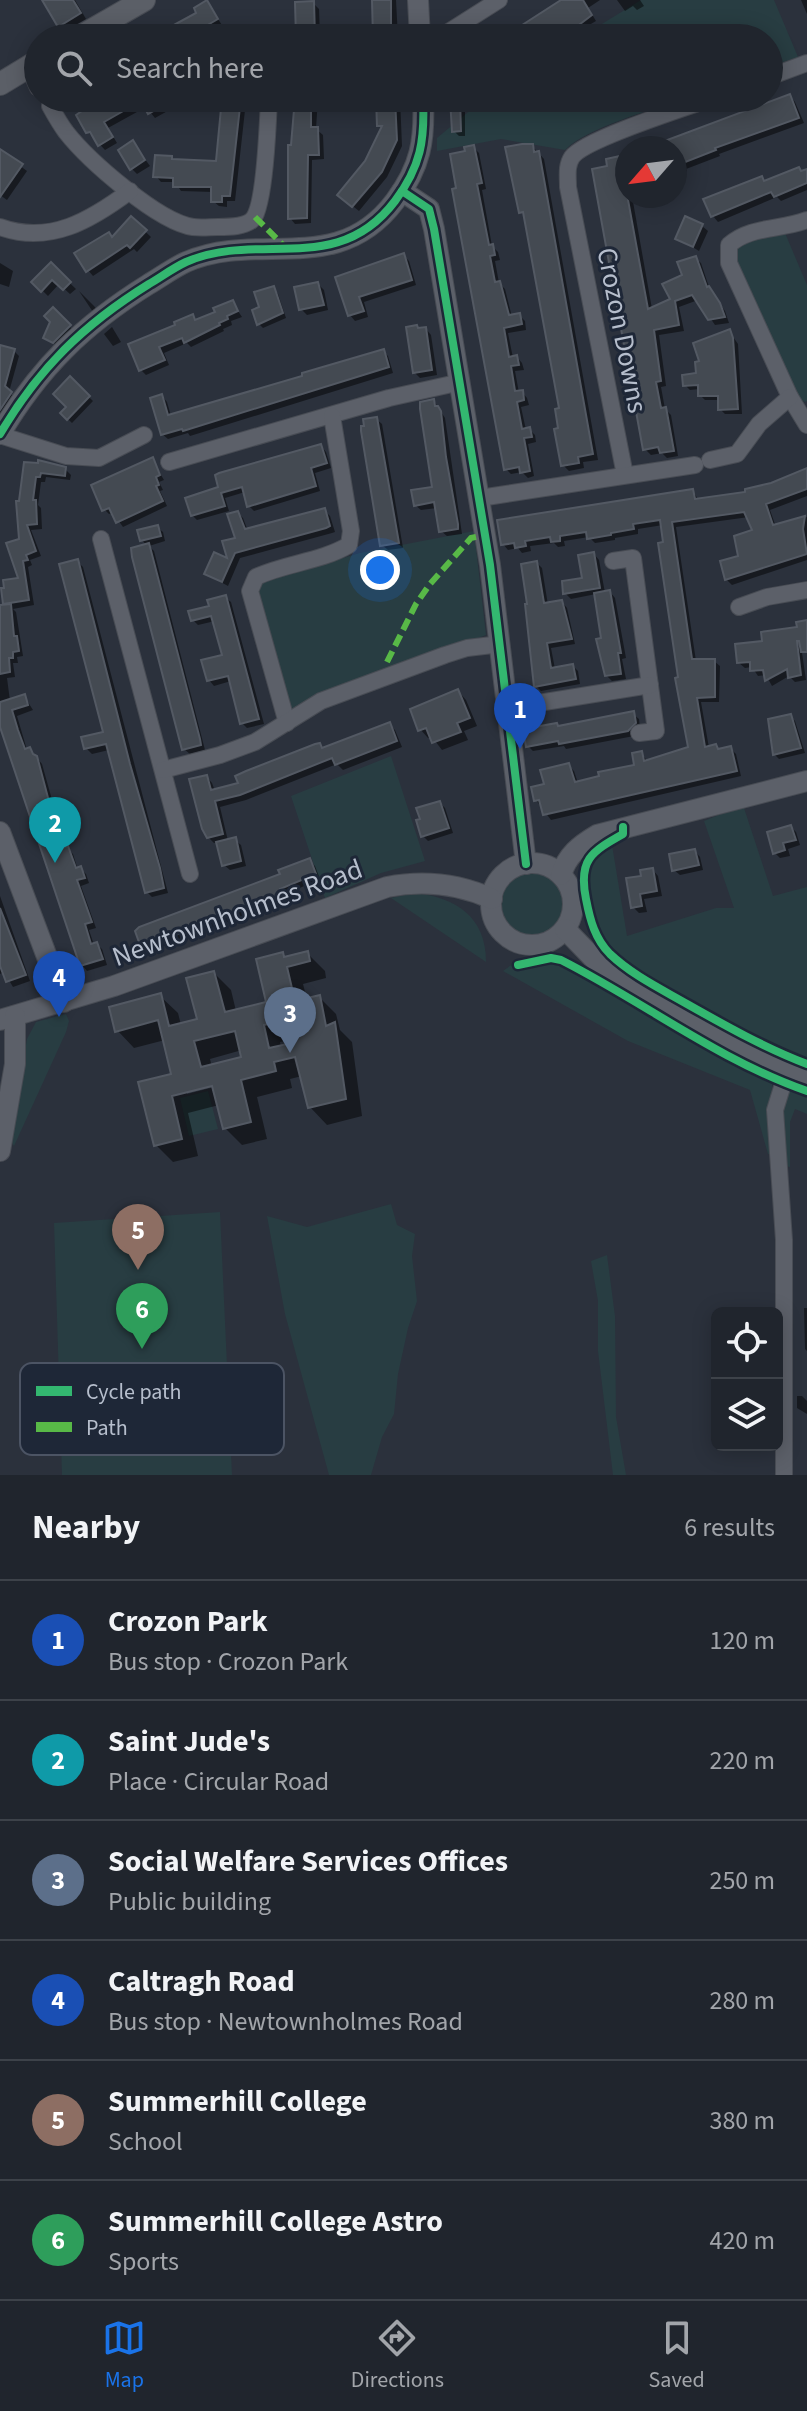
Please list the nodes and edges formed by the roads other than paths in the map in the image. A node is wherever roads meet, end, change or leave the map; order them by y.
1 (144, 0) edge
2 (418, 0) edge
3 (499, 0) edge
4 (102, 24) edge
5 (419, 24) edge
6 (461, 24) edge
7 (805, 64) edge
8 (24, 70) edge
9 (783, 72) edge
10 (0, 84) edge
11 (53, 112) edge
12 (268, 112) edge
13 (423, 112) edge
14 (676, 112) edge
15 (130, 191) junction
16 (402, 191) junction
17 (807, 220) edge
18 (0, 227) edge
19 (461, 382) junction
20 (790, 397) junction
21 (332, 416) junction
22 (805, 417) edge
23 (0, 435) edge
24 (144, 435) dead end
25 (169, 462) dead end
26 (625, 475) junction
27 (480, 498) junction
28 (101, 539) dead end
29 (613, 561) dead end
30 (807, 590) edge
31 (739, 607) dead end
32 (501, 644) junction
33 (650, 685) junction
34 (507, 708) junction
35 (287, 723) junction
36 (639, 733) dead end
37 (163, 770) junction
38 (807, 781) edge
39 (0, 832) edge
40 (526, 864) junction
41 (190, 874) dead end
42 (561, 875) junction
43 (492, 899) junction
44 (565, 929) junction
45 (64, 1002) junction
46 (7, 1018) edge
47 (798, 1072) edge
48 (0, 1151) edge
49 (784, 1475) edge

1 - 4 main road
2 - 5 street
3 - 6 street
7 - 9 street
8 - 10 main road
11 - 15 street
12 - 15 street
13 - 16 street
14 - 26 street, Crozon Downs
15 - 18 street
16 - 19 street
16 - 23 street
17 - 20 street
19 - 21 street
19 - 27 street
20 - 22 street
20 - 26 street
21 - 25 street
21 - 35 street
23 - 24 street
26 - 27 street
27 - 32 street
28 - 37 street
29 - 33 street
30 - 31 street
32 - 34 street
32 - 35 street
33 - 34 street
33 - 36 street
34 - 40 street
35 - 37 street
37 - 41 street
38 - 42 street
39 - 45 street
40 - 42 street
40 - 43 street
42 - 44 street
43 - 44 street
43 - 45 street, Newtownholmes Road
44 - 47 street
45 - 46 street, Newtownholmes Road
46 - 48 street
47 - 49 street

